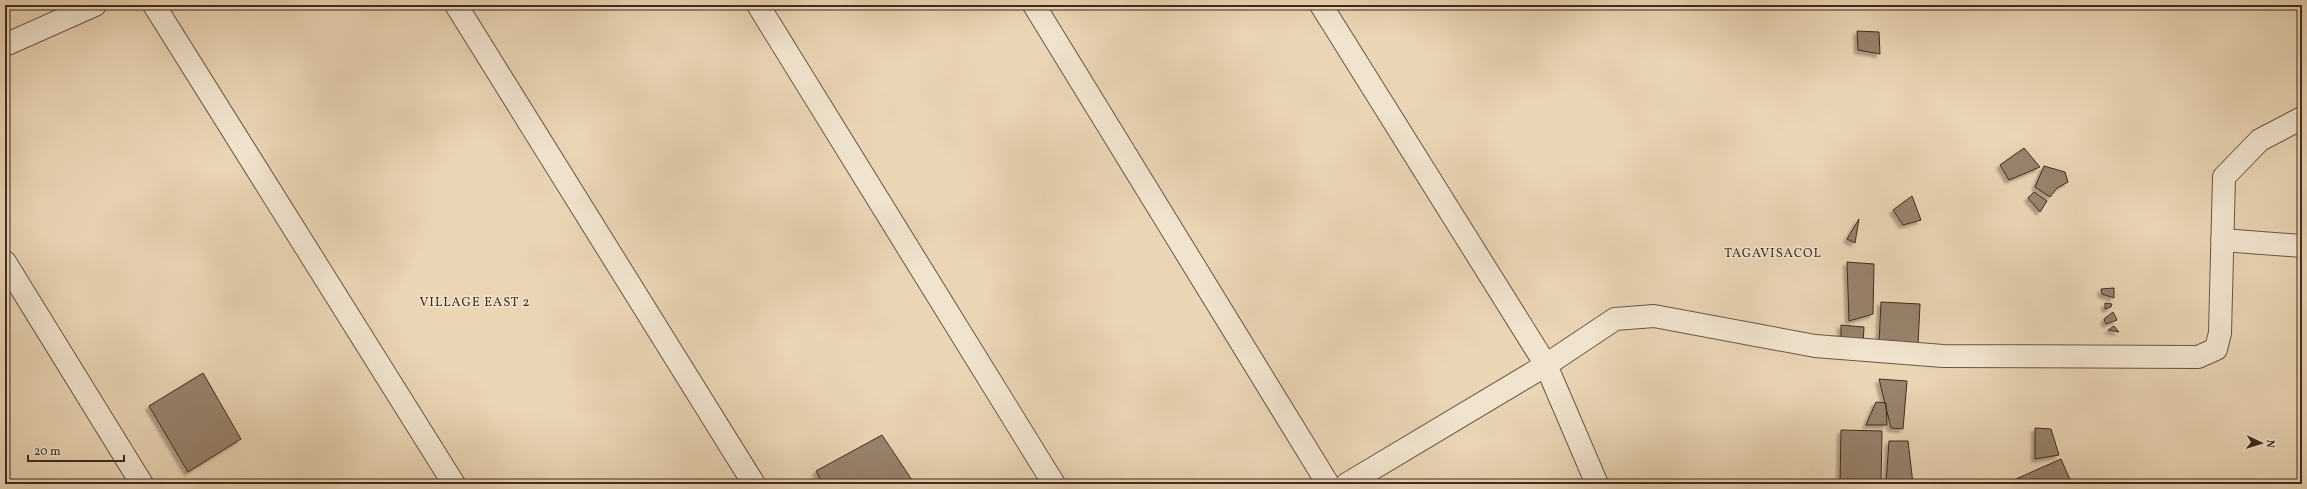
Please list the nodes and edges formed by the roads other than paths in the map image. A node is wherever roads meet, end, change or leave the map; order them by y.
1 (95, 5) edge
2 (154, 5) edge
3 (456, 5) edge
4 (758, 5) edge
5 (1034, 5) edge
6 (1321, 5) edge
7 (5, 45) edge
8 (2302, 118) edge
9 (2222, 240) junction
10 (2302, 246) edge
11 (5, 262) edge
12 (1546, 365) junction
13 (142, 484) edge
14 (454, 484) edge
15 (754, 484) edge
16 (1054, 484) edge
17 (1328, 484) edge
18 (1347, 484) edge
19 (1597, 484) edge

1 - 7 street
2 - 14 street
3 - 15 street
4 - 16 street
5 - 17 street
6 - 12 street
8 - 9 street
9 - 10 street
9 - 12 street
11 - 13 street
12 - 18 street
12 - 19 street

